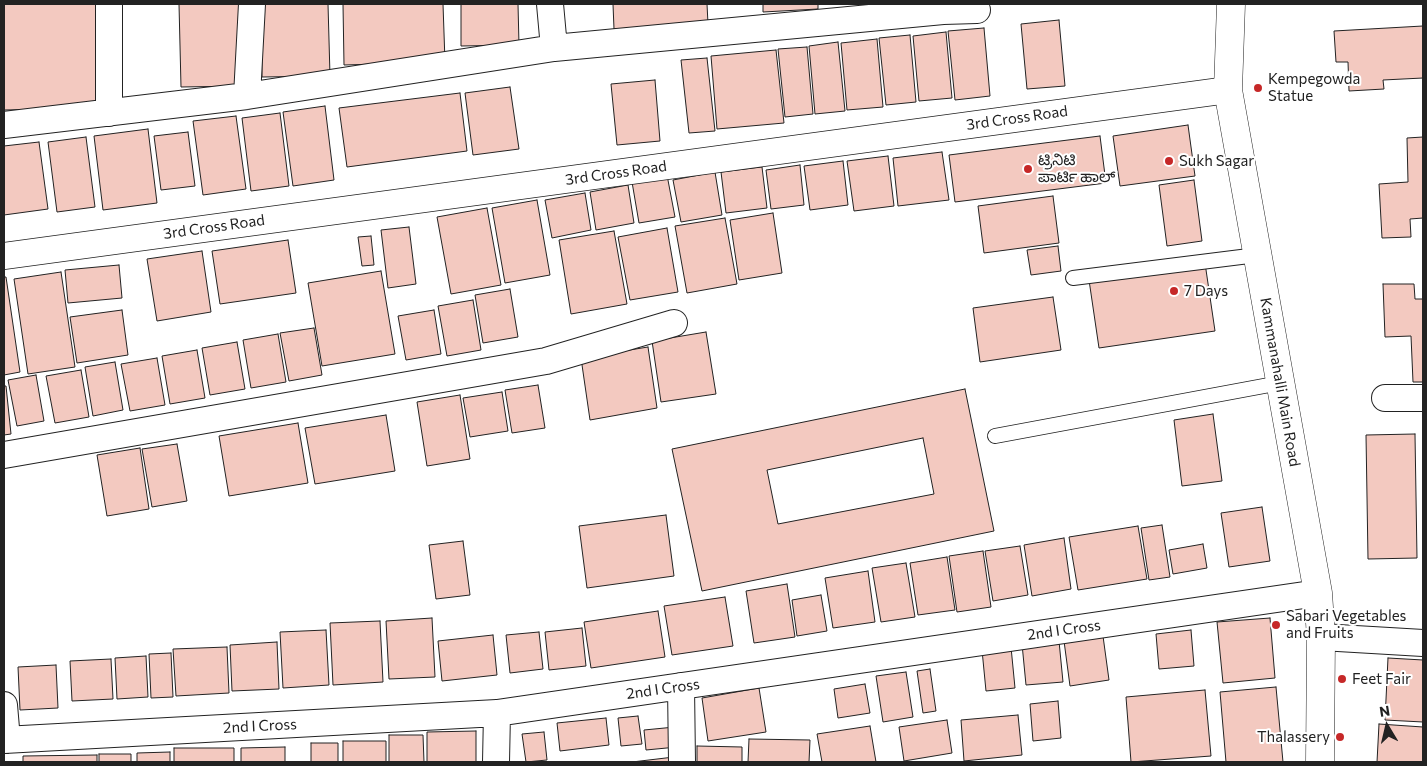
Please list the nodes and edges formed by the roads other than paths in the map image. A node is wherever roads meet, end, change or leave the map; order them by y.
1 (109, 4) edge
2 (252, 4) edge
3 (550, 4) edge
4 (1231, 4) edge
5 (943, 8) edge
6 (978, 10) dead end
7 (554, 48) junction
8 (1228, 90) junction
9 (247, 96) junction
10 (108, 113) junction
11 (4, 125) edge
12 (1257, 255) junction
13 (4, 256) edge
14 (1073, 278) dead end
15 (674, 323) dead end
16 (1280, 384) junction
17 (1385, 398) dead end
18 (1423, 398) edge
19 (995, 436) dead end
20 (4, 455) edge
21 (1318, 593) junction
22 (1321, 637) junction
23 (1423, 643) edge
24 (681, 686) junction
25 (4, 705) edge
26 (497, 713) junction
27 (6, 740) edge
28 (496, 762) edge
29 (682, 762) edge
30 (1320, 762) edge

1 - 10 street
2 - 9 street
3 - 7 street
4 - 8 main road, Kammanahalli Main Road
5 - 6 street
5 - 7 street
7 - 9 street
8 - 12 main road, Kammanahalli Main Road
8 - 13 street, 3rd Cross Road
9 - 10 street
10 - 11 street
12 - 14 lane
12 - 16 main road, Kammanahalli Main Road
15 - 20 street
16 - 19 lane
16 - 21 main road, Kammanahalli Main Road
17 - 18 street
21 - 22 main road, Kammanahalli Main Road
21 - 24 street, 2nd I Cross
22 - 23 street
22 - 30 main road, Kammanahalli Main Road
24 - 26 street, 2nd I Cross
24 - 29 street
25 - 27 street
26 - 27 street, 2nd I Cross
26 - 28 street

